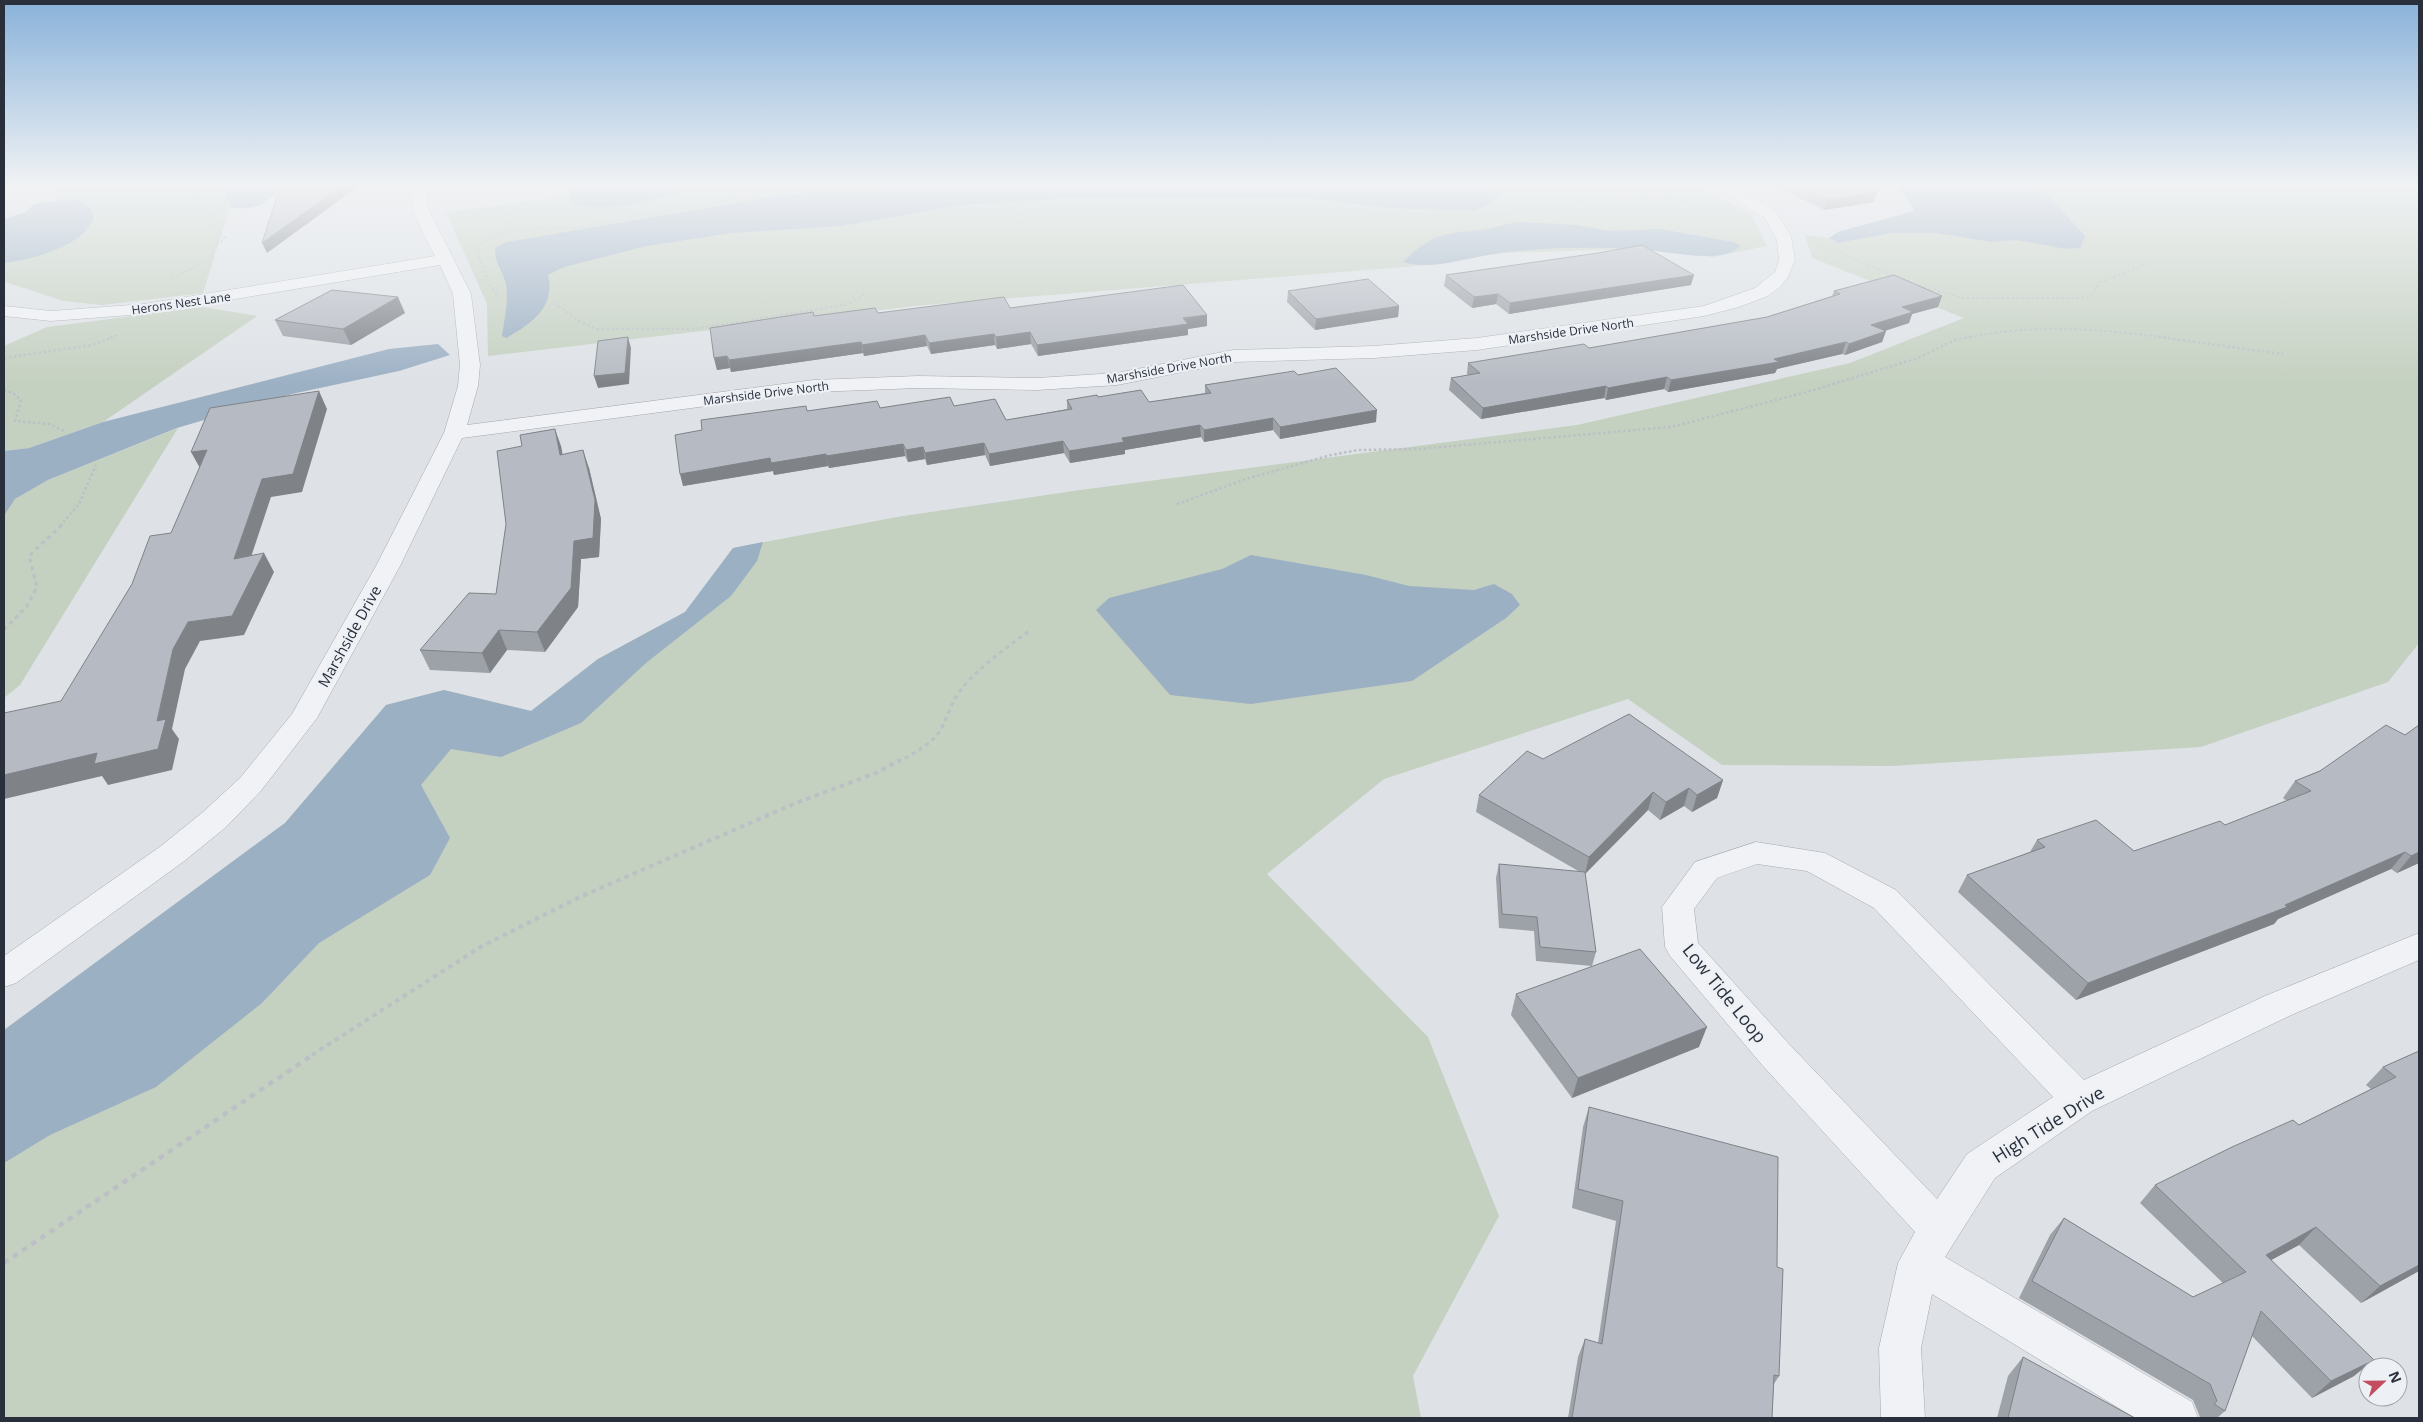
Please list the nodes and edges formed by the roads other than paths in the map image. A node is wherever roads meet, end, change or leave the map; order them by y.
1 (442, 252) edge
2 (1788, 252) edge
3 (446, 259) junction
4 (4, 311) edge
5 (454, 433) junction
6 (2419, 946) edge
7 (4, 974) edge
8 (2079, 1100) junction
9 (1929, 1247) junction
10 (1903, 1418) edge
11 (2176, 1418) edge

1 - 3 street, Marshside Drive
2 - 5 street, Marshside Drive North
3 - 4 street, Herons Nest Lane
3 - 5 street, Marshside Drive
5 - 7 street, Marshside Drive
6 - 8 street, High Tide Drive
8 - 9 street, High Tide Drive
8 - 9 street, Low Tide Loop
9 - 10 street, High Tide Drive
9 - 11 street, Low Tide Loop

